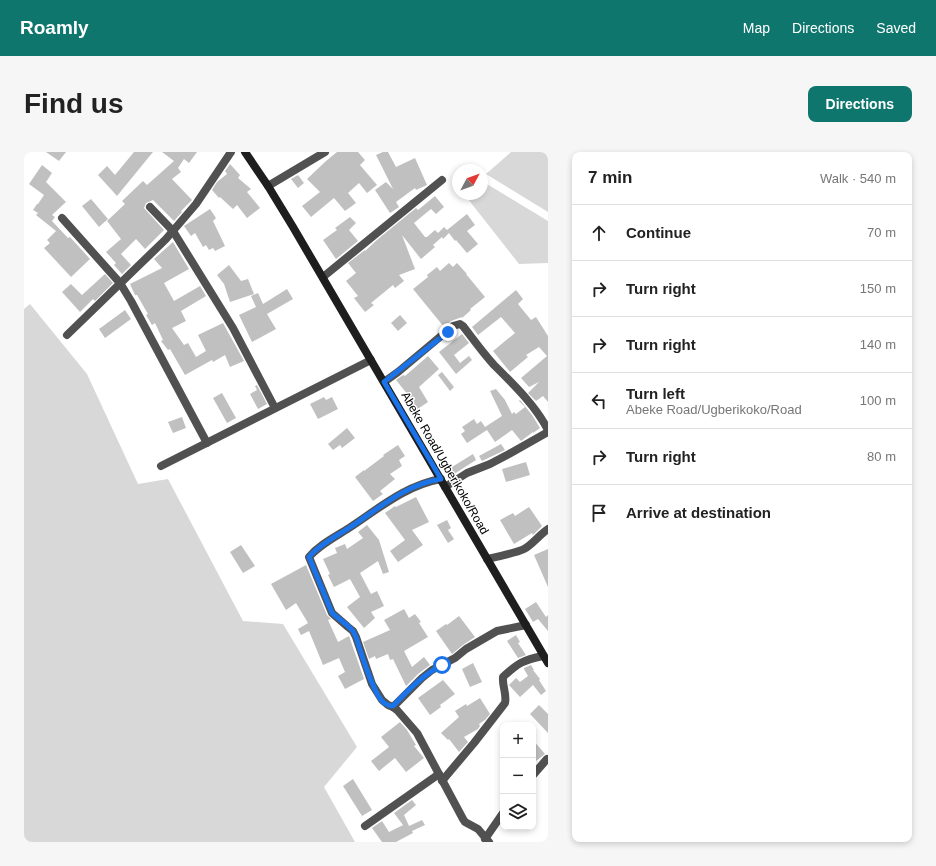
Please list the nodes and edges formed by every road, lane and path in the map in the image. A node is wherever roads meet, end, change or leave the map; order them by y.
1 (231, 152) edge
2 (245, 152) edge
3 (325, 152) edge
4 (442, 180) dead end
5 (268, 186) junction
6 (150, 207) dead end
7 (62, 218) dead end
8 (173, 231) junction
9 (323, 278) junction
10 (120, 283) junction
11 (67, 335) dead end
12 (371, 360) junction
13 (384, 382) junction
14 (275, 408) junction
15 (548, 431) edge
16 (207, 443) junction
17 (161, 466) dead end
18 (441, 479) junction
19 (445, 487) junction
20 (548, 529) edge
21 (487, 559) junction
22 (526, 626) junction
23 (546, 658) edge
24 (393, 706) junction
25 (547, 760) dead end
26 (536, 772) edge
27 (440, 777) junction
28 (500, 818) edge
29 (365, 826) dead end
30 (487, 840) edge

1 - 8 street
2 - 5 street, Abeke Road/Ugberikoko/Road
3 - 5 street
4 - 9 street
5 - 9 street, Abeke Road/Ugberikoko/Road
6 - 8 street
7 - 10 street
8 - 10 street
8 - 14 street
9 - 12 street, Abeke Road/Ugberikoko/Road
10 - 11 street
10 - 16 street
12 - 13 street, Abeke Road/Ugberikoko/Road
12 - 14 street
13 - 15 street
13 - 18 street, Abeke Road/Ugberikoko/Road
14 - 16 street
15 - 19 street
16 - 17 street
18 - 19 street, Abeke Road/Ugberikoko/Road
18 - 24 street
19 - 21 street, Abeke Road/Ugberikoko/Road
20 - 21 street
21 - 22 street, Abeke Road/Ugberikoko/Road
22 - 23 street, Abeke Road/Ugberikoko/Road
22 - 24 street
23 - 27 street
24 - 27 street
25 - 26 street
27 - 29 street
27 - 30 street
28 - 30 street

